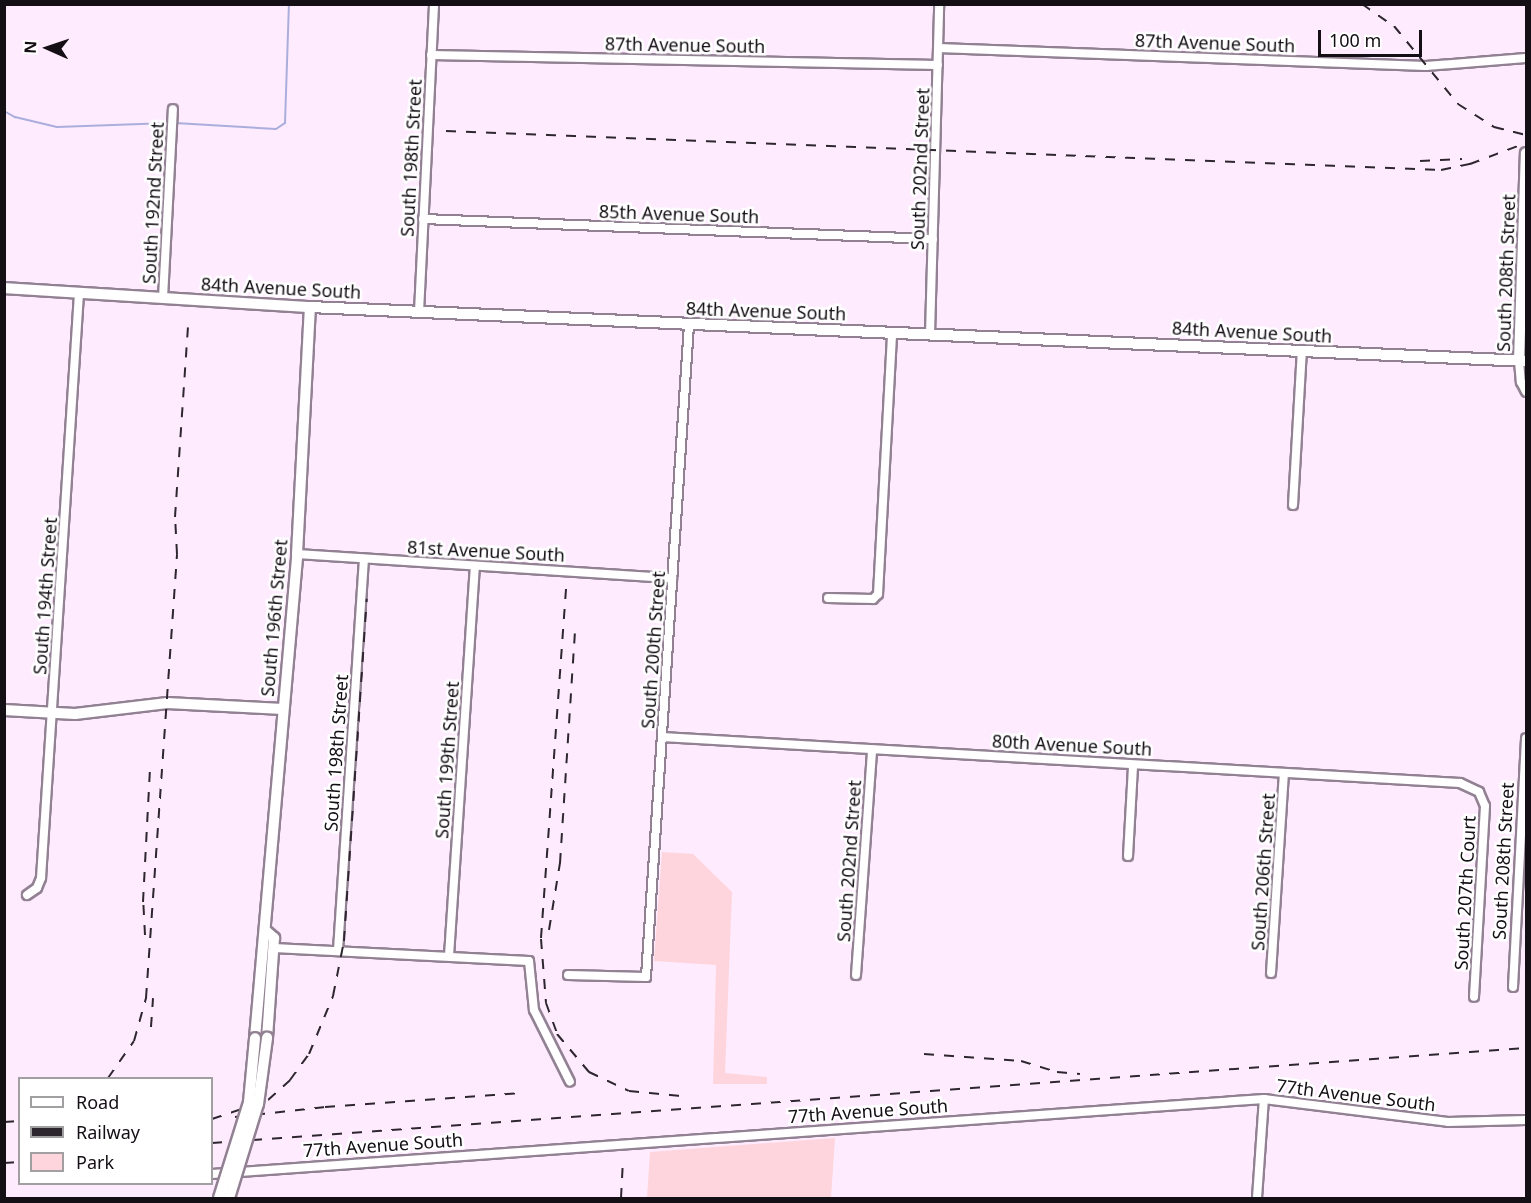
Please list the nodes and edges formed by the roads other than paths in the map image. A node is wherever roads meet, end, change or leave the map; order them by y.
1 (434, 4) edge
2 (939, 4) edge
3 (938, 48) junction
4 (431, 55) junction
5 (1527, 58) edge
6 (938, 65) junction
7 (173, 109) dead end
8 (1527, 153) edge
9 (1525, 217) edge
10 (423, 219) junction
11 (933, 239) junction
12 (4, 288) edge
13 (80, 293) junction
14 (164, 298) junction
15 (310, 307) junction
16 (419, 312) junction
17 (689, 325) junction
18 (892, 333) junction
19 (930, 334) junction
20 (1302, 351) junction
21 (1523, 361) edge
22 (1527, 392) edge
23 (1293, 505) dead end
24 (297, 554) junction
25 (364, 559) junction
26 (475, 566) junction
27 (672, 578) junction
28 (828, 598) dead end
29 (283, 709) junction
30 (4, 710) edge
31 (52, 713) junction
32 (662, 737) junction
33 (1527, 738) edge
34 (872, 750) junction
35 (1133, 766) junction
36 (1284, 774) junction
37 (1479, 792) joint
38 (1128, 856) dead end
39 (27, 896) dead end
40 (266, 931) junction
41 (274, 948) junction
42 (338, 950) junction
43 (449, 957) junction
44 (1271, 973) dead end
45 (568, 975) dead end
46 (856, 975) dead end
47 (1513, 987) dead end
48 (1474, 997) dead end
49 (570, 1082) dead end
50 (1264, 1099) junction
51 (1527, 1120) edge
52 (213, 1174) edge
53 (219, 1198) edge
54 (229, 1198) edge
55 (1257, 1198) edge

1 - 4 street, South 198th Street
2 - 3 street, South 202nd Street
3 - 5 street, 87th Avenue South
3 - 6 street, South 202nd Street
4 - 6 street, 87th Avenue South
4 - 10 street, South 198th Street
6 - 11 street, South 202nd Street
7 - 14 street, South 192nd Street
8 - 9 main road, South 208th Street
9 - 21 main road, South 208th Street
10 - 11 street, 85th Avenue South
10 - 16 street, South 198th Street
11 - 19 street, South 202nd Street
12 - 13 main road, 84th Avenue South
13 - 14 main road, 84th Avenue South
13 - 31 street, South 194th Street
14 - 15 main road, 84th Avenue South
15 - 16 main road, 84th Avenue South
15 - 24 main road, South 196th Street
16 - 17 main road, 84th Avenue South
17 - 18 main road, 84th Avenue South
17 - 27 street, South 200th Street
18 - 19 main road, 84th Avenue South
18 - 28 street
19 - 20 main road, 84th Avenue South
20 - 21 main road, 84th Avenue South
20 - 23 street
21 - 22 street, South 208th Street
24 - 25 street, 81st Avenue South
24 - 29 main road, South 196th Street
25 - 26 street, 81st Avenue South
25 - 42 street, South 198th Street
26 - 27 street, 81st Avenue South
26 - 43 street, South 199th Street
27 - 32 street, South 200th Street
29 - 31 main road
29 - 40 main road, South 196th Street
30 - 31 main road
31 - 39 street, South 194th Street
32 - 34 street, 80th Avenue South
32 - 45 street, South 200th Street
33 - 47 street, South 208th Street
34 - 35 street, 80th Avenue South
34 - 46 street, South 202nd Street
35 - 36 street, 80th Avenue South
35 - 38 street
36 - 37 street, 80th Avenue South
36 - 44 street, South 206th Street
37 - 48 street, South 207th Court
40 - 41 main road, South 196th Street
40 - 53 main road, South 196th Street, bridge
41 - 42 street
41 - 54 main road, South 196th Street, bridge
42 - 43 street
43 - 49 street
50 - 51 street, 77th Avenue South
50 - 52 street, 77th Avenue South
50 - 55 street

